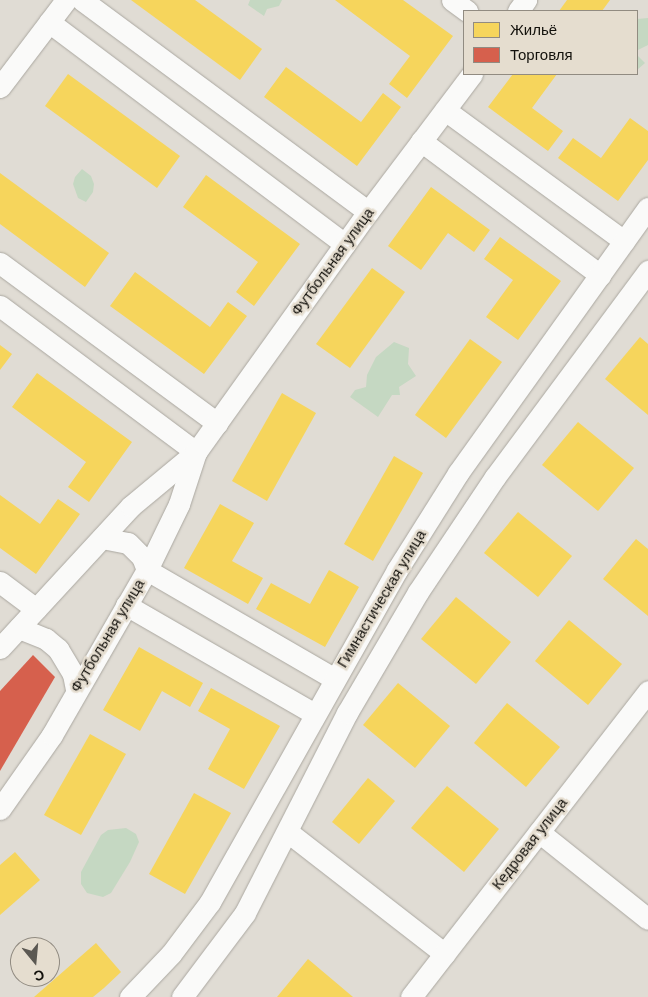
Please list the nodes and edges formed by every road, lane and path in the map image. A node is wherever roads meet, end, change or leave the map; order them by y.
1 (66, 0) edge
2 (82, 0) edge
3 (452, 0) edge
4 (466, 10) edge
5 (49, 22) junction
6 (471, 75) edge
7 (0, 87) edge
8 (445, 110) junction
9 (421, 141) junction
10 (648, 208) edge
11 (368, 212) junction
12 (624, 241) junction
13 (345, 244) junction
14 (0, 263) edge
15 (648, 271) edge
16 (600, 275) junction
17 (0, 306) edge
18 (217, 423) junction
19 (196, 452) junction
20 (468, 458) junction
21 (495, 477) junction
22 (102, 538) junction
23 (147, 570) junction
24 (0, 582) edge
25 (126, 605) junction
26 (36, 609) junction
27 (8, 635) edge
28 (335, 679) junction
29 (76, 689) junction
30 (648, 691) edge
31 (315, 714) junction
32 (0, 809) edge
33 (539, 832) junction
34 (289, 833) junction
35 (648, 919) edge
36 (445, 954) junction
37 (130, 997) edge
38 (182, 997) edge
39 (411, 997) edge

1 - 5 street
2 - 11 street
3 - 4 street
5 - 7 street
5 - 13 street
6 - 8 street, Футбольная улица
8 - 9 street, Футбольная улица
8 - 12 street
9 - 11 street, Футбольная улица
9 - 16 street
10 - 12 street, Гимнастическая улица
11 - 13 street, Футбольная улица
12 - 16 street, Гимнастическая улица
13 - 18 street, Футбольная улица
14 - 18 street
15 - 21 street, Гимнастическая улица
16 - 20 street, Гимнастическая улица
17 - 19 street
18 - 19 street, Футбольная улица
19 - 22 street, Футбольная улица
19 - 23 street, Футбольная улица
20 - 21 street
20 - 28 street, Гимнастическая улица
21 - 34 street, Гимнастическая улица
22 - 23 street
22 - 26 street, Футбольная улица
23 - 25 street, Футбольная улица
23 - 28 street
24 - 26 street
25 - 29 street, Футбольная улица
25 - 31 street
26 - 27 street, Футбольная улица
27 - 29 street
28 - 31 street, Гимнастическая улица
29 - 32 street, Футбольная улица
30 - 33 street, Кедровая улица
31 - 37 street, Гимнастическая улица
33 - 35 street
33 - 36 street, Кедровая улица
34 - 36 street
34 - 38 street, Гимнастическая улица
36 - 39 street, Кедровая улица

